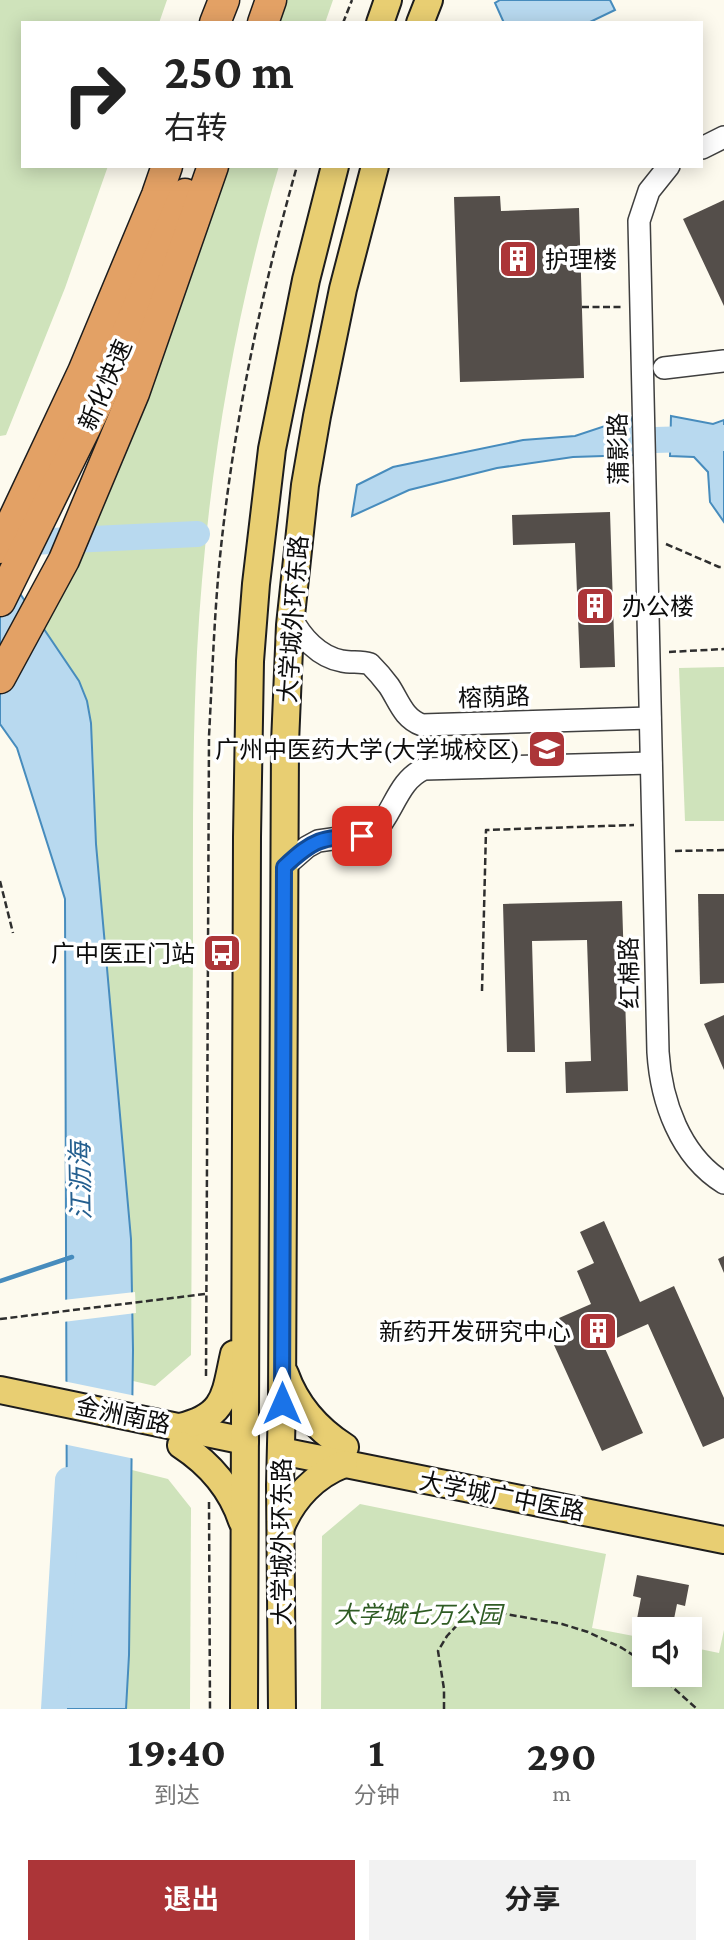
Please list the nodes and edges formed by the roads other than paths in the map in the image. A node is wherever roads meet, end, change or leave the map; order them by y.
1 (224, 0) edge
2 (271, 0) edge
3 (388, 0) edge
4 (429, 0) edge
5 (216, 21) edge
6 (264, 21) edge
7 (381, 21) edge
8 (421, 21) edge
9 (724, 137) edge
10 (703, 148) edge
11 (159, 168) edge
12 (166, 168) edge
13 (202, 168) edge
14 (213, 168) edge
15 (334, 168) edge
16 (374, 168) edge
17 (667, 168) edge
18 (724, 360) edge
19 (664, 368) dead end
20 (0, 505) edge
21 (0, 548) edge
22 (0, 601) edge
23 (291, 617) junction
24 (0, 678) edge
25 (650, 718) junction
26 (651, 740) joint
27 (651, 763) junction
28 (284, 867) junction
29 (724, 1183) edge
30 (246, 1315) junction
31 (282, 1366) junction
32 (0, 1390) edge
33 (0, 1408) edge
34 (171, 1434) junction
35 (281, 1442) junction
36 (245, 1450) junction
37 (344, 1455) junction
38 (724, 1524) edge
39 (280, 1529) junction
40 (245, 1531) junction
41 (724, 1540) edge
42 (244, 1709) edge
43 (282, 1709) edge

1 - 5 highway
2 - 6 highway
3 - 7 main road
4 - 8 main road
9 - 10 lane
11 - 20 highway
12 - 21 highway, 新化快速
13 - 22 highway, 新化快速
14 - 24 highway
15 - 30 main road, 大学城外环东路
16 - 23 main road, 大学城外环东路
17 - 25 lane, 蒲影路
18 - 19 lane
23 - 25 lane, 榕荫路
23 - 28 main road, 大学城外环东路
25 - 26 lane, 蒲影路
26 - 27 lane, 红棉路
27 - 28 lane
27 - 29 lane, 红棉路
28 - 31 main road, 大学城外环东路
30 - 34 main road
30 - 36 main road, 大学城外环东路
31 - 35 main road, 大学城外环东路
31 - 37 main road
32 - 34 main road, 金洲南路
33 - 34 main road, 金洲南路
34 - 36 main road, 金洲南路
34 - 40 main road
35 - 37 main road, 大学城广中医路
35 - 39 main road, 大学城外环东路
36 - 40 main road, 大学城外环东路
37 - 38 main road, 大学城广中医路
37 - 39 main road
37 - 41 main road, 大学城广中医路
39 - 43 main road, 大学城外环东路
40 - 42 main road, 大学城外环东路

